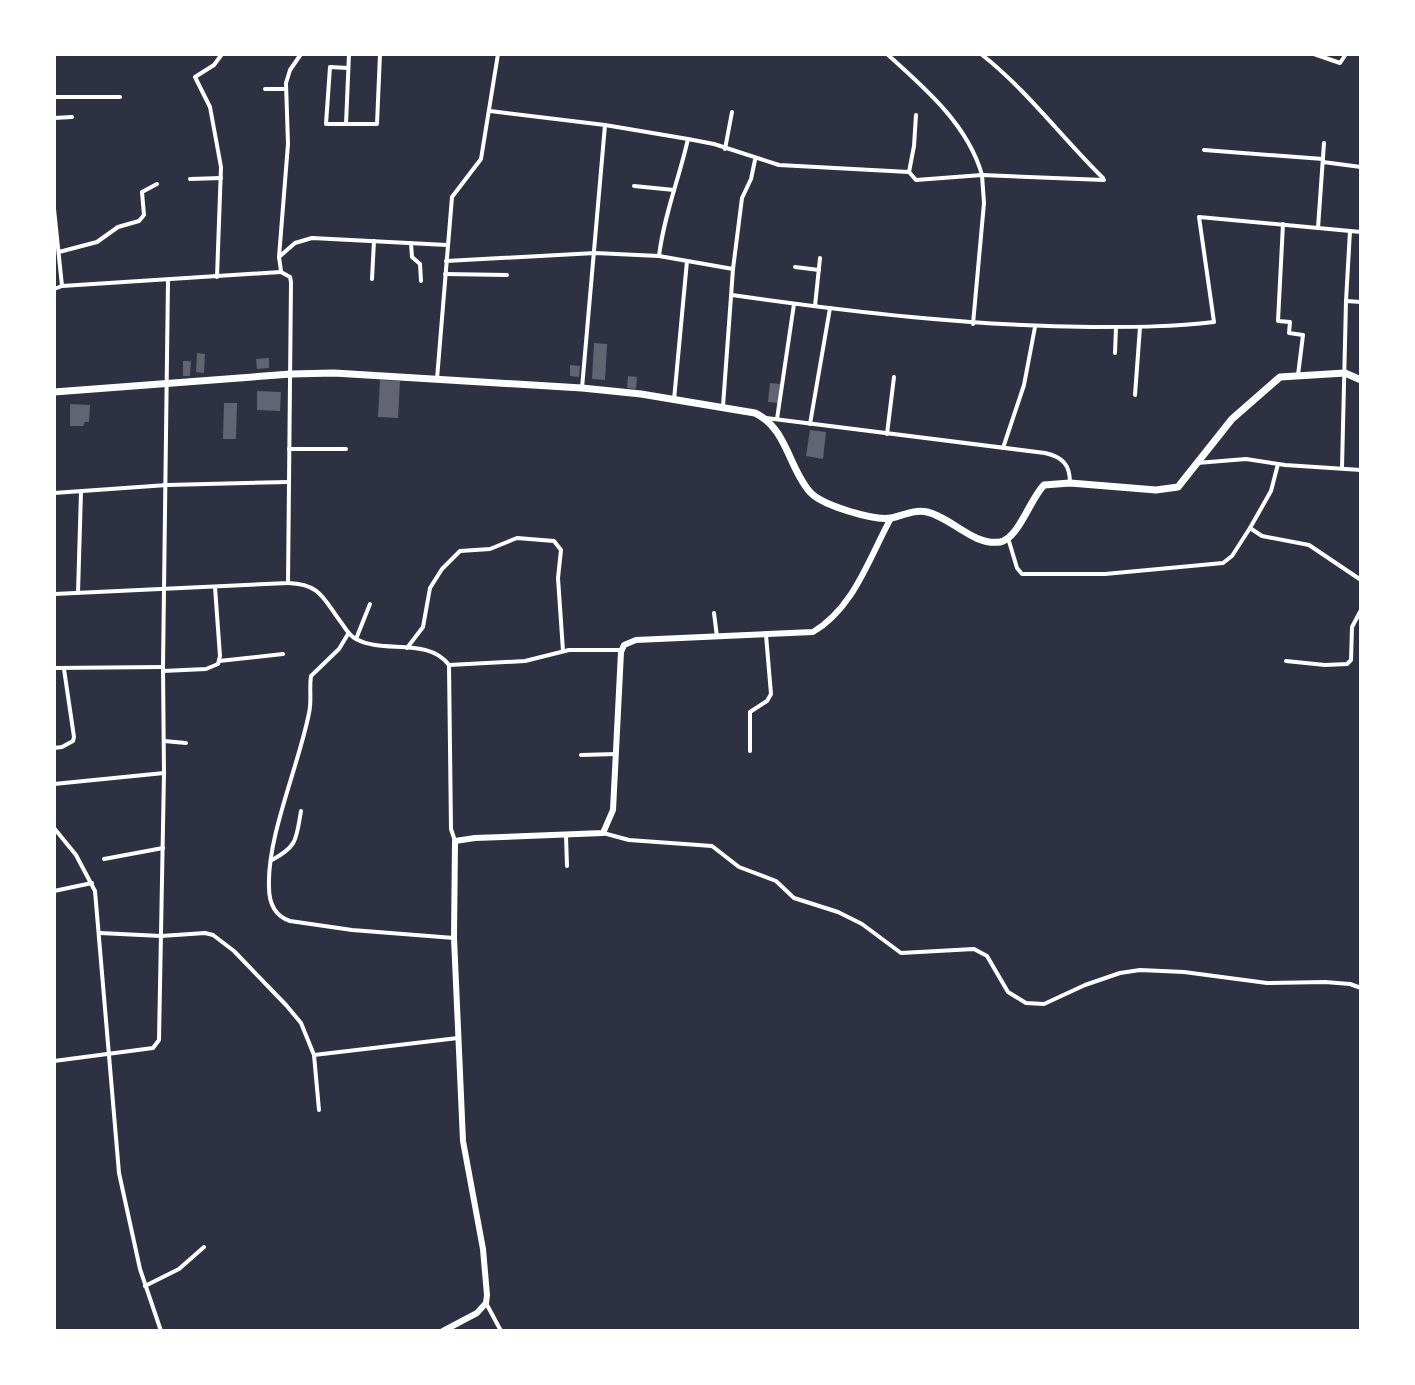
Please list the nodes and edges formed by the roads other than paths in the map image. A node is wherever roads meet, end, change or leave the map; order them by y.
1 (222, 54) edge
2 (301, 54) edge
3 (349, 54) edge
4 (380, 54) edge
5 (498, 54) edge
6 (887, 54) edge
7 (981, 54) edge
8 (1314, 54) edge
9 (1346, 54) edge
10 (348, 68) junction
11 (265, 89) dead end
12 (286, 89) junction
13 (54, 97) edge
14 (120, 97) dead end
15 (490, 111) junction
16 (732, 112) dead end
17 (916, 115) dead end
18 (72, 117) dead end
19 (54, 118) edge
20 (346, 124) junction
21 (605, 125) junction
22 (688, 139) junction
23 (1324, 143) dead end
24 (725, 149) junction
25 (1204, 150) dead end
26 (755, 160) junction
27 (1323, 160) junction
28 (1361, 167) edge
29 (909, 172) junction
30 (982, 175) junction
31 (221, 178) junction
32 (190, 179) dead end
33 (157, 184) dead end
34 (634, 186) dead end
35 (674, 190) junction
36 (54, 209) edge
37 (1283, 224) junction
38 (1318, 228) junction
39 (1350, 231) junction
40 (1361, 232) edge
41 (374, 241) junction
42 (411, 243) junction
43 (447, 245) junction
44 (59, 252) junction
45 (595, 253) junction
46 (659, 256) junction
47 (279, 257) junction
48 (820, 258) dead end
49 (446, 261) junction
50 (687, 261) junction
51 (795, 267) dead end
52 (733, 269) junction
53 (819, 270) junction
54 (281, 272) junction
55 (445, 274) junction
56 (507, 275) dead end
57 (217, 277) junction
58 (372, 279) dead end
59 (168, 280) junction
60 (421, 281) dead end
61 (62, 286) junction
62 (54, 289) edge
63 (732, 295) junction
64 (1346, 301) junction
65 (1361, 302) edge
66 (794, 304) junction
67 (815, 306) junction
68 (830, 308) junction
69 (973, 324) junction
70 (1035, 327) junction
71 (1116, 327) junction
72 (1140, 327) junction
73 (1115, 353) dead end
74 (1345, 373) junction
75 (291, 374) junction
76 (1298, 375) junction
77 (894, 377) dead end
78 (437, 379) junction
79 (1361, 380) edge
80 (168, 384) junction
81 (582, 388) junction
82 (54, 392) edge
83 (1135, 395) dead end
84 (674, 400) junction
85 (723, 408) junction
86 (764, 418) junction
87 (777, 419) junction
88 (810, 424) junction
89 (887, 434) junction
90 (1003, 448) junction
91 (289, 449) junction
92 (346, 449) dead end
93 (1197, 463) junction
94 (1278, 464) junction
95 (1342, 468) junction
96 (1361, 470) edge
97 (288, 482) junction
98 (1070, 483) junction
99 (167, 485) junction
100 (81, 492) junction
101 (54, 493) edge
102 (891, 518) junction
103 (1250, 528) junction
104 (1008, 538) junction
105 (1361, 580) edge
106 (288, 583) junction
107 (215, 587) junction
108 (165, 588) junction
109 (78, 593) junction
110 (54, 594) edge
111 (370, 604) dead end
112 (1361, 610) edge
113 (714, 613) dead end
114 (348, 634) junction
115 (766, 635) junction
116 (717, 637) junction
117 (356, 639) junction
118 (407, 648) junction
119 (622, 650) junction
120 (563, 651) junction
121 (283, 654) dead end
122 (219, 661) junction
123 (1286, 661) dead end
124 (449, 665) junction
125 (54, 668) edge
126 (64, 669) junction
127 (163, 669) junction
128 (164, 741) junction
129 (186, 743) dead end
130 (54, 748) edge
131 (750, 751) dead end
132 (616, 754) junction
133 (581, 755) dead end
134 (164, 773) junction
135 (54, 784) edge
136 (301, 811) dead end
137 (54, 828) edge
138 (603, 833) junction
139 (566, 836) junction
140 (455, 841) junction
141 (163, 848) junction
142 (104, 859) dead end
143 (271, 861) junction
144 (567, 866) dead end
145 (92, 883) junction
146 (54, 891) edge
147 (100, 933) junction
148 (161, 936) junction
149 (454, 938) junction
150 (1361, 988) edge
151 (458, 1038) junction
152 (108, 1054) junction
153 (314, 1055) junction
154 (54, 1061) edge
155 (319, 1110) dead end
156 (204, 1247) dead end
157 (145, 1286) junction
158 (486, 1303) junction
159 (161, 1331) edge
160 (443, 1331) edge
161 (501, 1331) edge

1 - 31 street
2 - 12 street
3 - 10 street
4 - 20 street
5 - 15 street
6 - 30 street
7 - 30 street
8 - 9 street
10 - 20 street
10 - 20 street
11 - 12 street
12 - 47 street
13 - 14 street
15 - 21 street
15 - 43 street
16 - 24 street
17 - 29 street
18 - 19 street
21 - 22 street
21 - 45 street
22 - 24 street
22 - 35 street
23 - 27 street
24 - 26 street
25 - 27 street
26 - 29 street
26 - 52 street
27 - 28 street
27 - 38 street
29 - 30 street
30 - 69 street
31 - 32 street
31 - 57 street
33 - 44 street
34 - 35 street
35 - 46 street
36 - 44 street
37 - 38 street
37 - 72 street
37 - 76 street
38 - 39 street
39 - 40 street
39 - 64 street
41 - 42 street
41 - 47 street
41 - 58 street
42 - 43 street
42 - 60 street
43 - 49 street
44 - 61 street
45 - 46 street
45 - 49 street
45 - 81 street
46 - 50 street
47 - 54 street
48 - 53 street
49 - 55 street
50 - 52 street
50 - 84 street
51 - 53 street
52 - 63 street
53 - 67 street
54 - 57 street
54 - 75 street
55 - 56 street
55 - 78 street
57 - 59 street
59 - 61 street
59 - 80 street
61 - 62 street
63 - 66 street
63 - 85 street
64 - 65 street
64 - 74 street
66 - 67 street
66 - 87 street
67 - 68 street
68 - 69 street
68 - 88 street
69 - 70 street
70 - 71 street
70 - 90 street
71 - 72 street
71 - 73 street
72 - 83 street
74 - 76 highway
74 - 79 highway
74 - 95 street
75 - 78 highway
75 - 80 highway
75 - 91 street
76 - 93 highway
77 - 89 street
78 - 81 highway
80 - 82 highway
80 - 99 street
81 - 84 highway
84 - 85 highway
85 - 86 highway
86 - 87 street
86 - 102 highway
87 - 88 street
88 - 89 street
89 - 90 street
90 - 98 street
91 - 92 street
91 - 97 street
93 - 94 street
93 - 98 highway
94 - 95 street
94 - 103 street
95 - 96 street
97 - 99 street
97 - 106 street
98 - 104 highway
99 - 100 street
99 - 108 street
100 - 101 street
100 - 109 street
102 - 104 highway
102 - 115 main road
103 - 104 street
103 - 105 street
106 - 107 street
106 - 114 street
107 - 108 street
107 - 122 street
108 - 109 street
108 - 127 street
109 - 110 street
111 - 117 street
112 - 123 street
113 - 116 street
114 - 117 street
114 - 143 street
115 - 116 main road
115 - 131 street
116 - 119 main road
117 - 118 street
118 - 120 street
118 - 124 street
119 - 120 street
119 - 132 main road
120 - 124 street
121 - 122 street
122 - 127 street
124 - 140 street
125 - 126 street
126 - 127 street
126 - 130 street
127 - 128 street
128 - 129 street
128 - 134 street
132 - 133 street
132 - 138 main road
134 - 135 street
134 - 141 street
136 - 143 street
137 - 145 street
138 - 139 main road
138 - 150 street
139 - 140 main road
139 - 144 street
140 - 149 main road
141 - 142 street
141 - 148 street
143 - 149 street
145 - 146 street
145 - 147 street
147 - 148 street
147 - 152 street
148 - 152 street
148 - 153 street
149 - 151 main road
151 - 153 street
151 - 158 main road
152 - 154 street
152 - 157 street
153 - 155 street
156 - 157 street
157 - 159 street
158 - 160 main road
158 - 161 street

